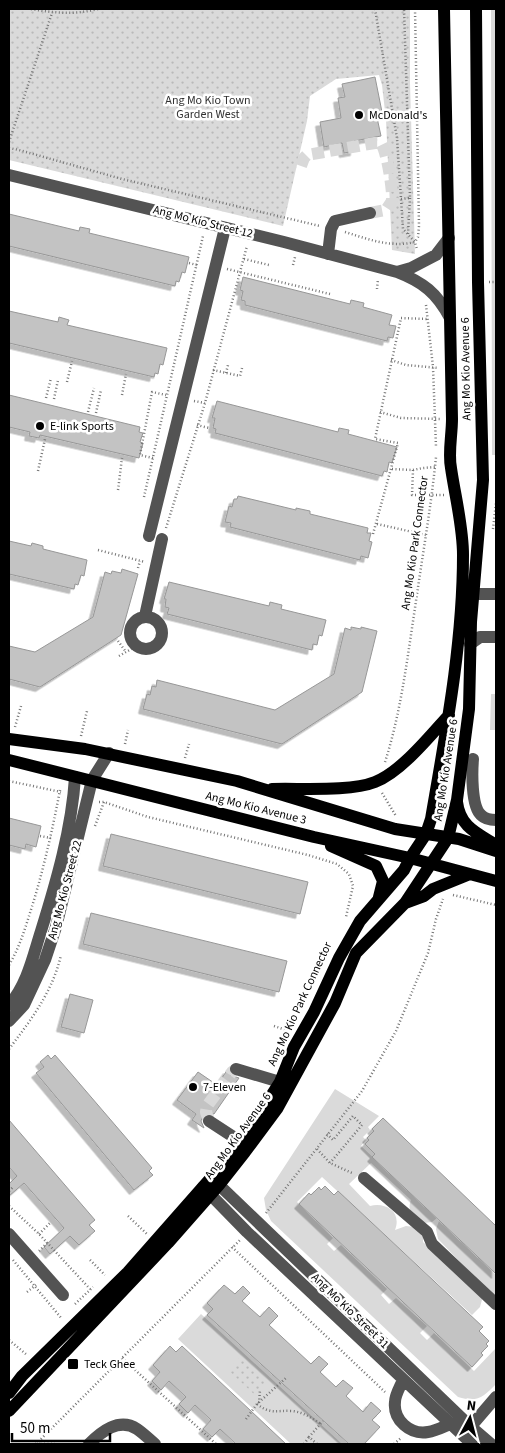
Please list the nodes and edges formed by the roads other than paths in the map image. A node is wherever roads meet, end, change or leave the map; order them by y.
1 (444, 9) edge
2 (476, 9) edge
3 (9, 175) edge
4 (370, 213) tunnel mouth
5 (225, 228) junction
6 (449, 238) junction
7 (328, 254) junction
8 (398, 272) junction
9 (450, 318) junction
10 (149, 536) dead end
11 (162, 539) road end
12 (474, 594) junction
13 (496, 594) edge
14 (145, 616) junction
15 (496, 637) edge
16 (475, 641) junction
17 (449, 715) junction
18 (9, 739) edge
19 (109, 753) junction
20 (473, 758) dead end
21 (9, 760) edge
22 (75, 777) junction
23 (92, 780) junction
24 (259, 789) junction
25 (457, 800) junction
26 (496, 820) edge
27 (426, 834) junction
28 (314, 837) junction
29 (448, 838) junction
30 (496, 845) edge
31 (496, 851) edge
32 (410, 858) junction
33 (432, 865) junction
34 (470, 874) junction
35 (496, 881) edge
36 (378, 899) junction
37 (405, 903) junction
38 (9, 1005) edge
39 (9, 1021) edge
40 (236, 1070) dead end
41 (280, 1082) junction
42 (209, 1122) dead end
43 (239, 1146) junction
44 (364, 1178) road end
45 (211, 1186) junction
46 (9, 1234) edge
47 (63, 1295) dead end
48 (496, 1304) edge
49 (403, 1380) junction
50 (9, 1393) edge
51 (496, 1397) edge
52 (9, 1411) edge
53 (450, 1424) junction
54 (466, 1431) junction
55 (89, 1444) edge
56 (155, 1444) edge
57 (472, 1444) edge
58 (491, 1444) edge

1 - 6 main road, Ang Mo Kio Avenue 6
2 - 12 main road, Ang Mo Kio Avenue 6
3 - 5 street, Ang Mo Kio Street 12
4 - 7 street
5 - 7 street, Ang Mo Kio Street 12
5 - 10 street
6 - 8 street
6 - 9 main road, Ang Mo Kio Avenue 6
7 - 8 street, Ang Mo Kio Street 12
8 - 9 street, Ang Mo Kio Street 12
9 - 17 main road, Ang Mo Kio Avenue 6
11 - 14 street
12 - 13 street
12 - 16 main road, Ang Mo Kio Avenue 6
14 - 14 street
15 - 16 street
16 - 25 main road, Ang Mo Kio Avenue 6
17 - 24 main road
17 - 27 main road, Ang Mo Kio Avenue 6
18 - 19 main road, Ang Mo Kio Avenue 3
19 - 23 street, Ang Mo Kio Street 22
19 - 24 main road, Ang Mo Kio Avenue 3
20 - 26 street
21 - 22 main road, Ang Mo Kio Avenue 3
22 - 23 main road, Ang Mo Kio Avenue 3
22 - 38 street, Ang Mo Kio Street 22
23 - 28 main road, Ang Mo Kio Avenue 3
23 - 39 street, Ang Mo Kio Street 22
24 - 27 main road, Ang Mo Kio Avenue 3
25 - 29 main road, Ang Mo Kio Avenue 6
25 - 30 main road
27 - 29 main road, Ang Mo Kio Avenue 3
27 - 32 main road, Ang Mo Kio Avenue 6
28 - 32 main road, Ang Mo Kio Avenue 3
28 - 36 main road
29 - 31 main road, Ang Mo Kio Avenue 3
29 - 33 main road, Ang Mo Kio Avenue 6
32 - 33 main road, Ang Mo Kio Avenue 3
32 - 36 main road, Ang Mo Kio Avenue 6
33 - 34 main road, Ang Mo Kio Avenue 3
33 - 37 main road, Ang Mo Kio Avenue 6
34 - 35 main road, Ang Mo Kio Avenue 3
34 - 37 main road
36 - 41 main road, Ang Mo Kio Avenue 6
37 - 45 main road, Ang Mo Kio Avenue 6
40 - 41 street
41 - 43 main road, Ang Mo Kio Avenue 6
42 - 43 street
43 - 45 main road, Ang Mo Kio Avenue 6
44 - 48 street
45 - 49 street, Ang Mo Kio Street 31
45 - 50 main road, Ang Mo Kio Avenue 6
45 - 52 main road, Ang Mo Kio Avenue 6
45 - 54 street, Ang Mo Kio Street 31
46 - 47 street
49 - 53 street, Ang Mo Kio Street 31
49 - 53 street
51 - 54 street
53 - 54 street, Ang Mo Kio Street 31
54 - 57 street, Ang Mo Kio Street 31
54 - 58 street, Ang Mo Kio Street 31
55 - 56 street

